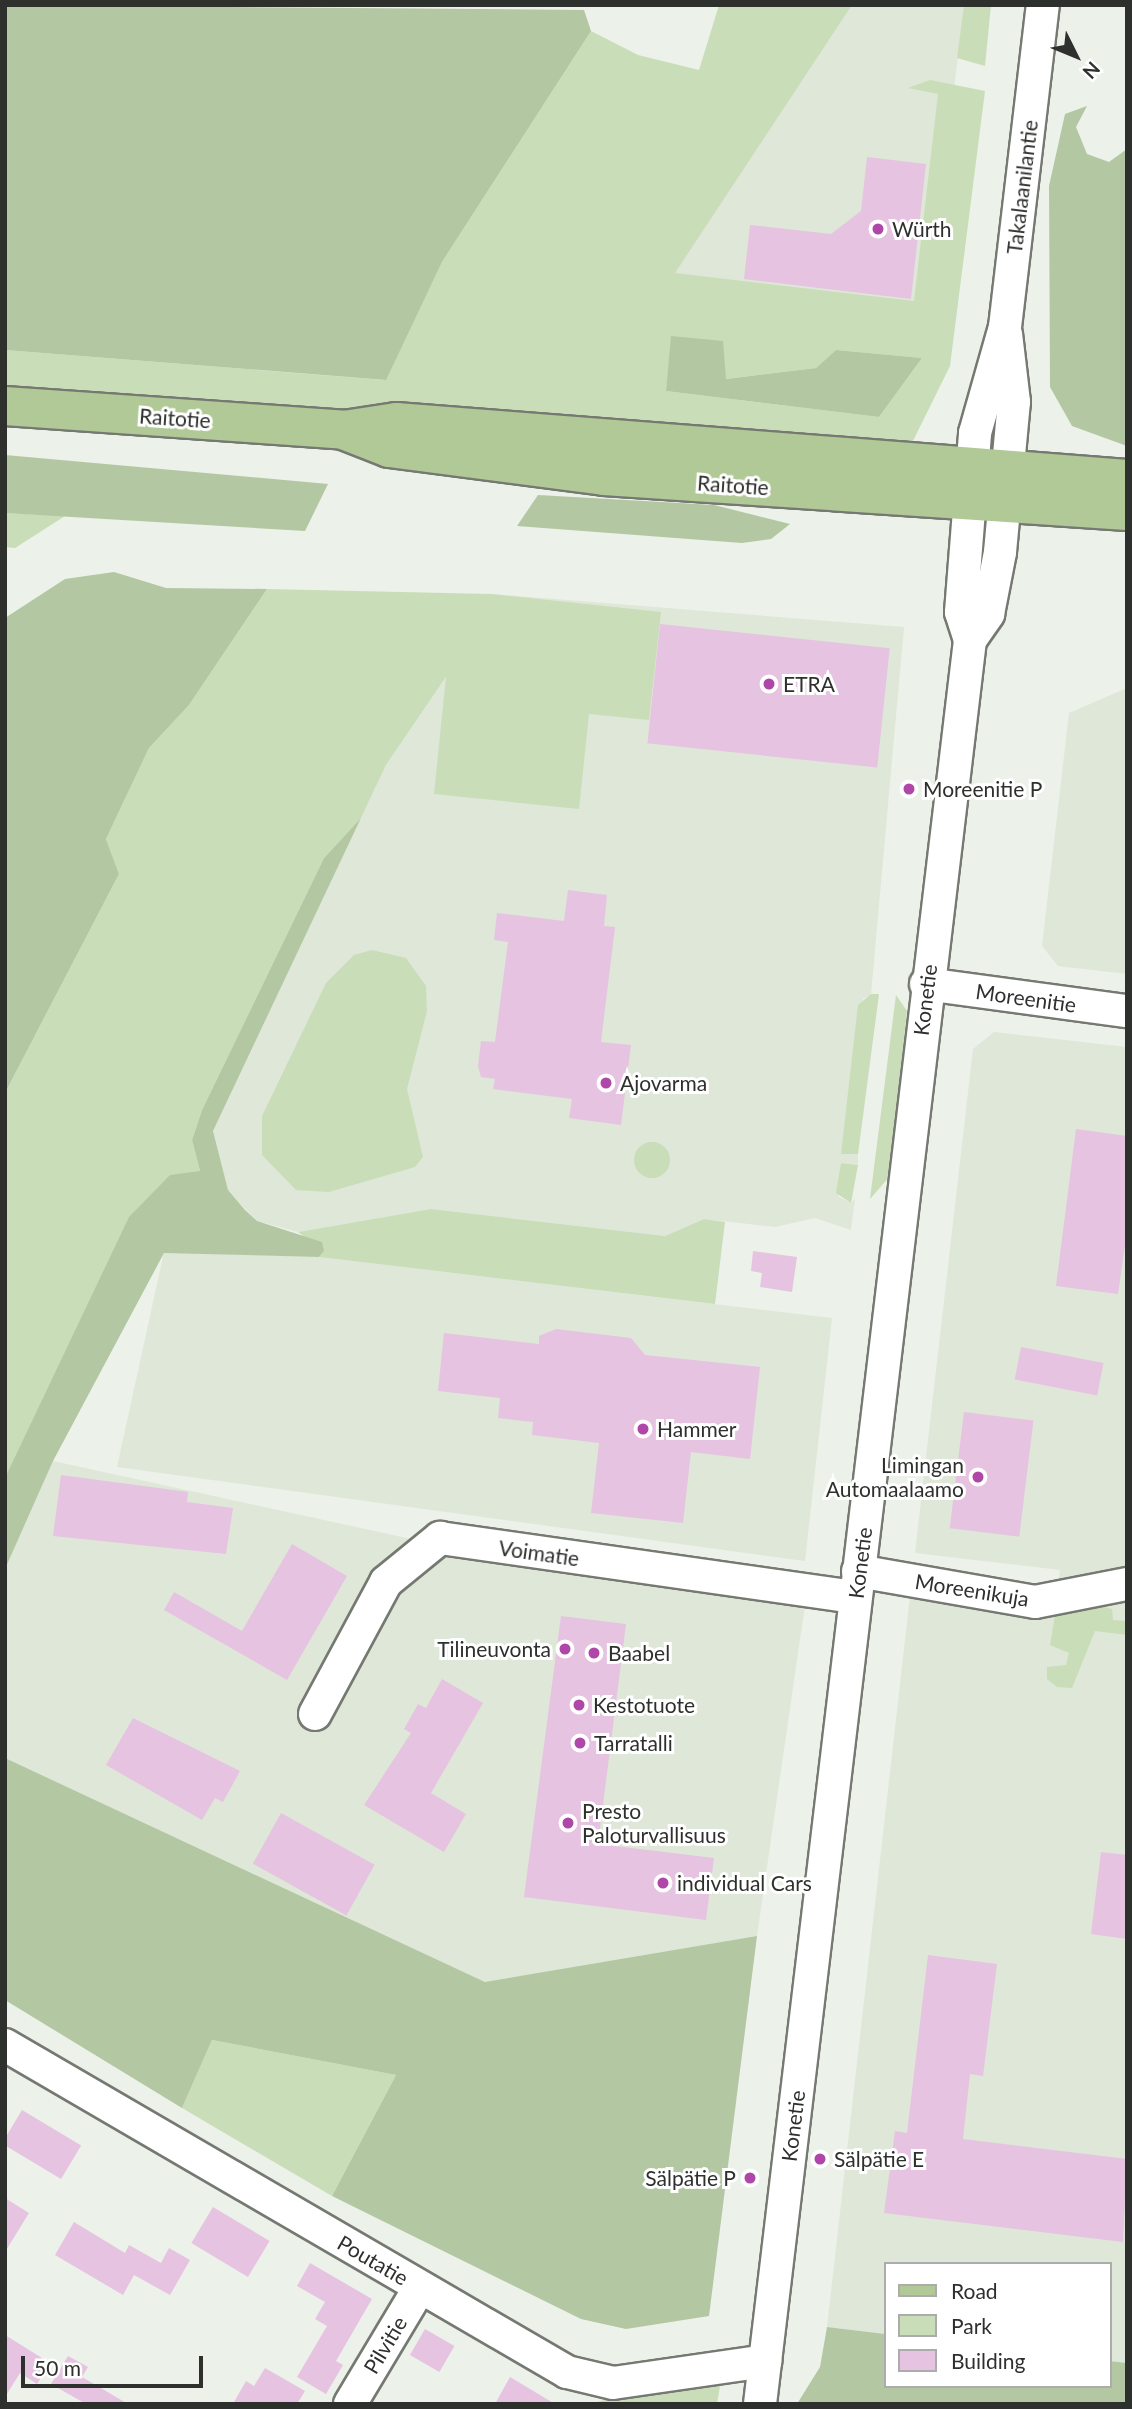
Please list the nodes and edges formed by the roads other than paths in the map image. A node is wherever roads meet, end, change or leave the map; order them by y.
1 (1043, 5) edge
2 (5, 406) edge
3 (1127, 479) edge
4 (989, 484) junction
5 (1127, 511) edge
6 (926, 984) junction
7 (1127, 1011) edge
8 (857, 1584) junction
9 (1127, 1584) edge
10 (315, 1714) dead end
11 (5, 2045) edge
12 (420, 2287) junction
13 (765, 2361) junction
14 (350, 2404) edge
15 (760, 2404) edge

1 - 4 street, Takalaanilantie
2 - 4 main road, Raitotie
3 - 4 main road, Raitotie
4 - 5 main road, Raitotie
4 - 6 street, Konetie
6 - 7 street, Moreenitie
6 - 8 street, Konetie
8 - 9 street, Moreenikuja
8 - 10 street, Voimatie
8 - 13 street, Konetie
11 - 12 street, Poutatie
12 - 13 street, Poutatie
12 - 14 street, Pilvitie
13 - 15 street, Konetie

